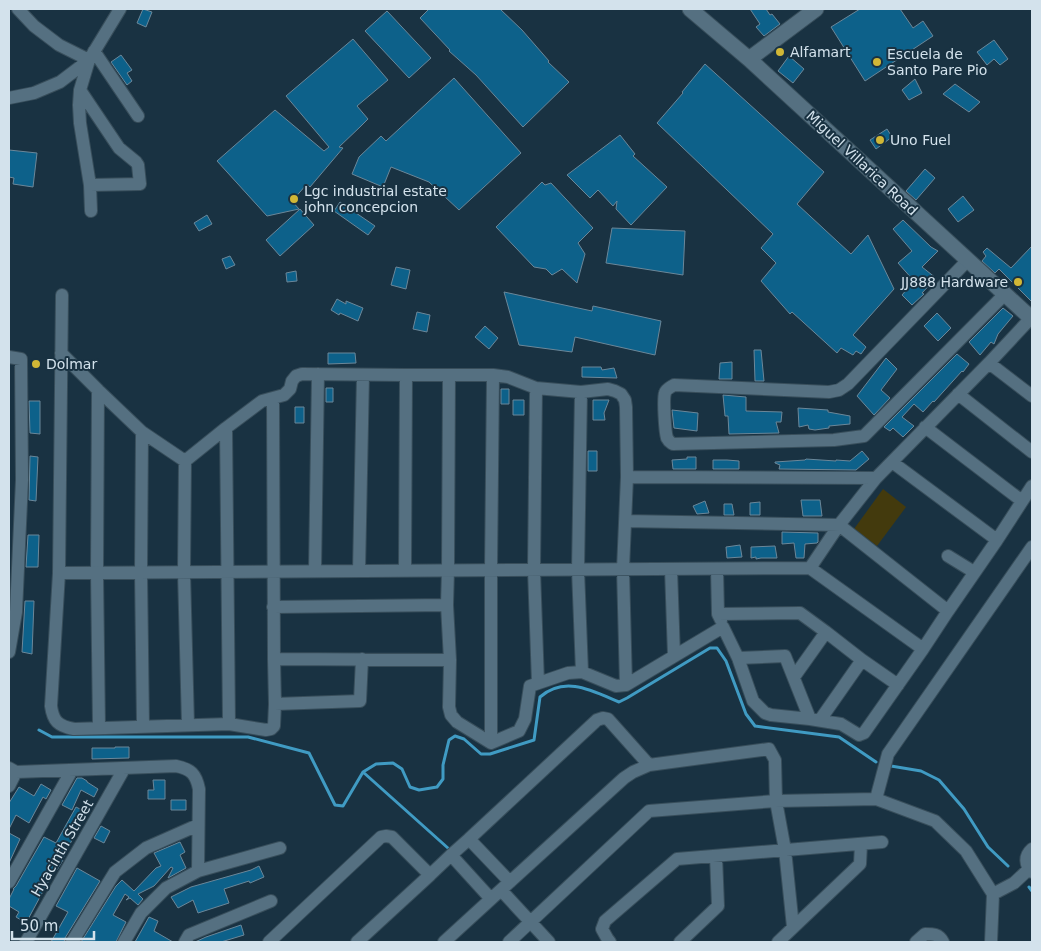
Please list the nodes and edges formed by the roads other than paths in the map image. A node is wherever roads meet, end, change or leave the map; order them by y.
1 (18, 9) edge
2 (120, 9) edge
3 (690, 9) edge
4 (816, 9) edge
5 (91, 56) junction
6 (749, 59) junction
7 (80, 90) junction
8 (9, 98) edge
9 (138, 116) dead end
10 (90, 185) junction
11 (91, 211) dead end
12 (968, 260) junction
13 (1005, 294) junction
14 (62, 295) dead end
15 (1032, 318) edge
16 (61, 353) junction
17 (15, 358) edge
18 (989, 363) junction
19 (318, 374) junction
20 (363, 375) junction
21 (406, 375) junction
22 (449, 375) junction
23 (493, 375) junction
24 (536, 388) junction
25 (98, 390) junction
26 (581, 392) junction
27 (958, 394) junction
28 (1032, 396) edge
29 (273, 399) junction
30 (925, 427) junction
31 (226, 428) junction
32 (142, 432) junction
33 (1032, 452) edge
34 (185, 461) junction
35 (892, 462) junction
36 (627, 477) junction
37 (876, 478) junction
38 (1032, 486) edge
39 (1022, 501) junction
40 (625, 521) junction
41 (839, 525) junction
42 (997, 540) junction
43 (1032, 547) edge
44 (948, 556) dead end
45 (810, 568) junction
46 (623, 569) junction
47 (671, 569) junction
48 (716, 569) junction
49 (448, 570) junction
50 (491, 570) junction
51 (534, 570) junction
52 (578, 570) junction
53 (315, 571) junction
54 (359, 571) junction
55 (405, 571) junction
56 (141, 572) junction
57 (184, 572) junction
58 (227, 572) junction
59 (273, 572) junction
60 (974, 572) junction
61 (59, 573) junction
62 (97, 573) junction
63 (447, 605) junction
64 (273, 607) junction
65 (948, 611) junction
66 (12, 612) edge
67 (718, 614) junction
68 (723, 627) junction
69 (826, 632) junction
70 (923, 649) junction
71 (9, 652) edge
72 (674, 656) junction
73 (738, 658) junction
74 (274, 659) junction
75 (362, 659) junction
76 (450, 660) junction
77 (862, 660) junction
78 (582, 672) junction
79 (794, 677) junction
80 (538, 683) junction
81 (898, 684) junction
82 (626, 685) junction
83 (275, 704) junction
84 (815, 720) junction
85 (229, 724) junction
86 (188, 725) junction
87 (143, 726) junction
88 (99, 727) junction
89 (491, 743) junction
90 (649, 765) junction
91 (124, 769) junction
92 (12, 770) edge
93 (72, 770) junction
94 (9, 786) edge
95 (876, 799) junction
96 (776, 801) junction
97 (198, 825) junction
98 (469, 839) junction
99 (882, 842) dead end
100 (860, 844) junction
101 (280, 848) dead end
102 (1032, 849) edge
103 (785, 850) junction
104 (451, 855) junction
105 (716, 856) junction
106 (1030, 870) edge
107 (198, 871) junction
108 (430, 875) junction
109 (9, 882) edge
110 (505, 886) junction
111 (993, 894) junction
112 (491, 899) junction
113 (270, 901) dead end
114 (530, 922) junction
115 (793, 928) junction
116 (26, 942) edge
117 (72, 942) edge
118 (124, 942) edge
119 (185, 942) edge
120 (269, 942) edge
121 (357, 942) edge
122 (444, 942) edge
123 (509, 942) edge
124 (549, 942) edge
125 (610, 942) edge
126 (680, 942) edge
127 (778, 942) edge
128 (916, 942) edge
129 (943, 942) edge
130 (991, 942) edge

1 - 5 street
2 - 5 street
3 - 6 main road, Miguel Villarica Road
4 - 6 main road
5 - 7 street
5 - 8 street
5 - 9 street
6 - 12 main road, Miguel Villarica Road
7 - 10 street
7 - 10 street
10 - 11 street
12 - 13 main road, Miguel Villarica Road
12 - 13 street
13 - 15 main road, Miguel Villarica Road
14 - 16 street
15 - 18 street
16 - 25 street
16 - 61 street
17 - 66 street
18 - 27 street
18 - 28 street
19 - 20 street
19 - 29 street
19 - 53 street
20 - 21 street
20 - 54 street
21 - 22 street
21 - 55 street
22 - 23 street
22 - 49 street
23 - 24 street
23 - 50 street
24 - 26 street
24 - 51 street
25 - 32 street
25 - 62 street
26 - 36 street
26 - 52 street
27 - 30 street
27 - 33 street
29 - 31 street
29 - 59 street
30 - 35 street
30 - 39 street
31 - 34 street
31 - 58 street
32 - 34 street
32 - 56 street
34 - 57 street
35 - 37 street
35 - 42 street
36 - 37 street
36 - 40 street
37 - 41 street
38 - 39 street
39 - 42 street
40 - 41 street
40 - 46 street
41 - 45 street
41 - 65 street
42 - 60 street
43 - 95 street
44 - 60 street
45 - 48 street
45 - 70 street
46 - 47 street
46 - 52 street
46 - 82 street
47 - 48 street
47 - 72 street
48 - 67 street
49 - 50 street
49 - 55 street
49 - 63 street
50 - 51 street
50 - 89 street
51 - 52 street
51 - 80 street
52 - 78 street
53 - 54 street
53 - 59 street
54 - 55 street
56 - 57 street
56 - 62 street
56 - 87 street
57 - 58 street
57 - 86 street
58 - 59 street
58 - 85 street
59 - 64 street
60 - 65 street
61 - 62 street
61 - 88 street
62 - 88 street
63 - 64 street
63 - 76 street
64 - 74 street
65 - 70 street
66 - 71 street
67 - 68 street
67 - 69 street
68 - 72 street
68 - 73 street
69 - 77 street
69 - 79 street
70 - 81 street
72 - 82 street
73 - 79 street
73 - 84 street
74 - 75 street
74 - 83 street
75 - 76 street
75 - 83 street
76 - 89 street
77 - 81 street
77 - 84 street
78 - 80 street
78 - 82 street
79 - 84 street
80 - 89 street
81 - 84 street
83 - 85 street
85 - 86 street
86 - 87 street
87 - 88 street
90 - 96 street
90 - 98 street
90 - 110 street
91 - 93 street
91 - 97 street
91 - 116 street, Hyacinth Street
92 - 93 street
92 - 94 street
93 - 109 street
95 - 96 street
95 - 111 street
96 - 103 street
96 - 114 street
97 - 107 street
97 - 117 street
98 - 104 street
98 - 110 street
99 - 100 street
100 - 103 street
100 - 115 street
101 - 107 street
102 - 106 street
103 - 105 street
103 - 115 street
104 - 108 street
104 - 112 street
105 - 125 street
105 - 126 street
106 - 111 street
107 - 118 street
108 - 120 street
108 - 121 street
110 - 112 street
110 - 114 street
111 - 130 street
112 - 122 street
113 - 119 street
114 - 123 street
114 - 124 street
115 - 127 street
128 - 129 street

